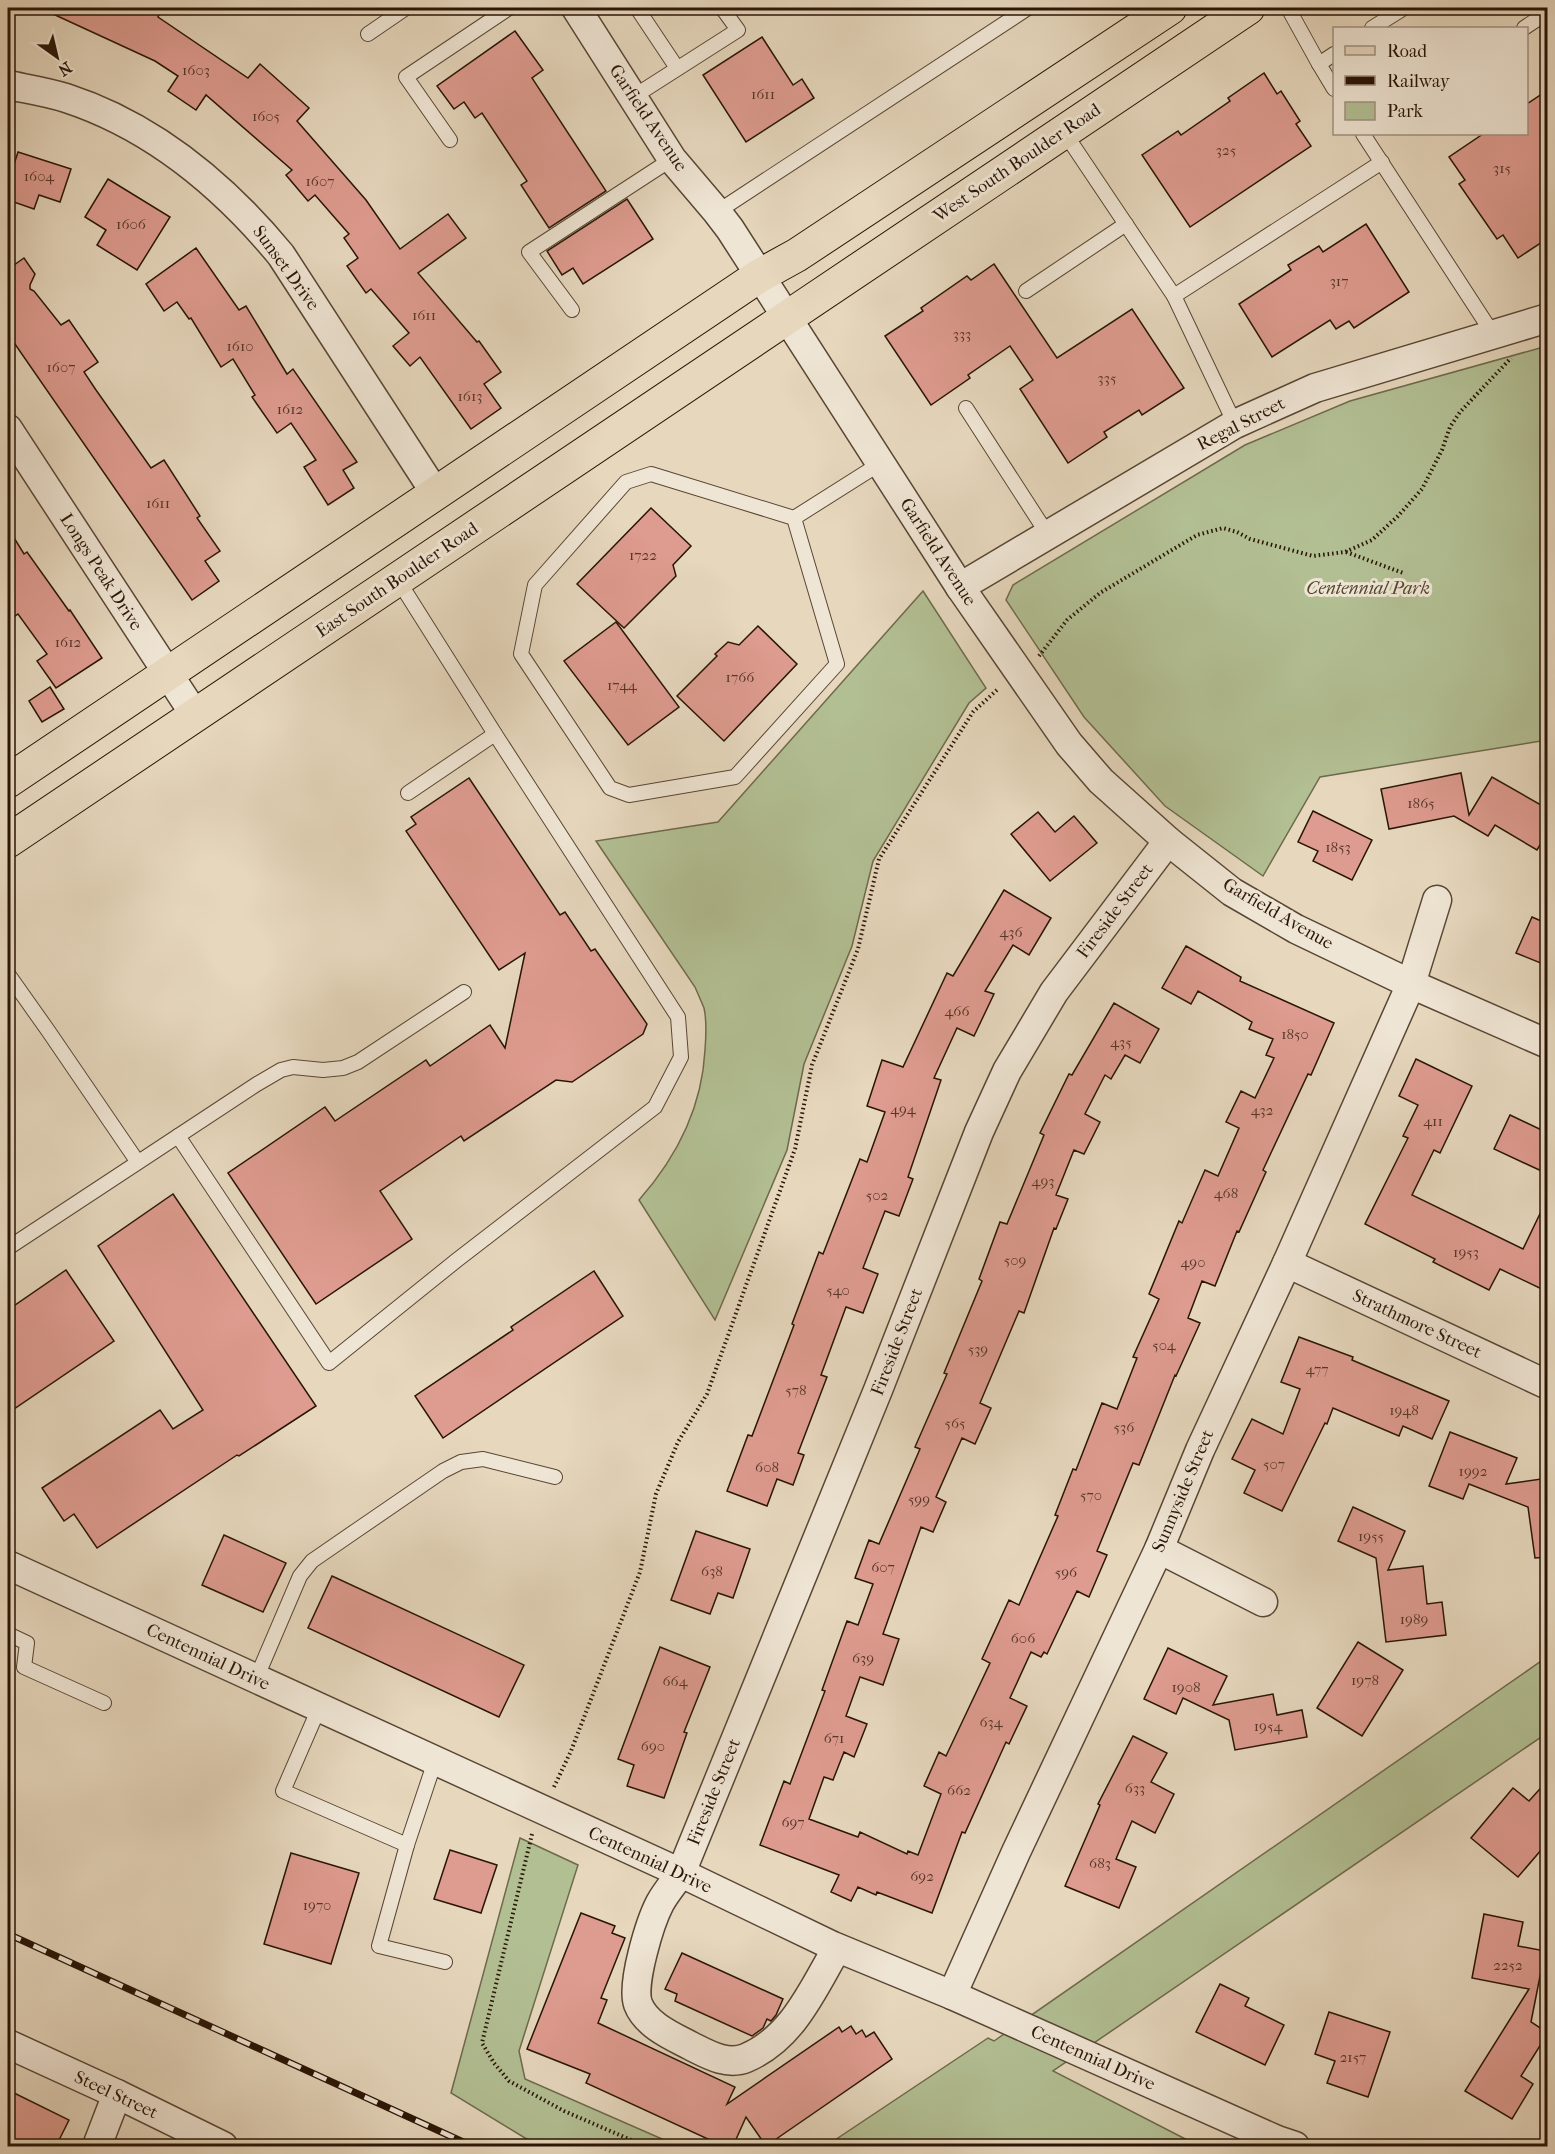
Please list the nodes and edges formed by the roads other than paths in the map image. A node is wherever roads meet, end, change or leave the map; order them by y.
1 (406, 8) edge
2 (509, 8) edge
3 (576, 8) edge
4 (637, 8) edge
5 (723, 8) edge
6 (1028, 8) edge
7 (1170, 8) edge
8 (1248, 8) edge
9 (1288, 8) edge
10 (1404, 8) edge
11 (1548, 12) edge
12 (1374, 27) edge
13 (1526, 27) edge
14 (368, 34) dead end
15 (1333, 55) edge
16 (1318, 64) junction
17 (677, 68) junction
18 (8, 85) edge
19 (1333, 86) edge
20 (633, 97) junction
21 (1064, 132) junction
22 (1367, 135) edge
23 (450, 140) dead end
24 (672, 159) junction
25 (1382, 162) junction
26 (717, 212) junction
27 (1126, 224) junction
28 (759, 276) junction
29 (1026, 291) dead end
30 (1174, 296) junction
31 (572, 310) dead end
32 (786, 318) junction
33 (1540, 320) edge
34 (1493, 334) junction
35 (966, 408) dead end
36 (1234, 424) junction
37 (8, 429) edge
38 (881, 463) junction
39 (436, 494) junction
40 (794, 518) junction
41 (1048, 535) junction
42 (398, 579) junction
43 (960, 587) junction
44 (168, 674) junction
45 (195, 715) junction
46 (495, 734) junction
47 (8, 781) edge
48 (408, 793) dead end
49 (8, 841) edge
50 (1168, 841) junction
51 (1437, 900) dead end
52 (8, 974) edge
53 (1411, 984) junction
54 (464, 992) dead end
55 (1548, 1044) edge
56 (178, 1136) junction
57 (137, 1161) junction
58 (8, 1248) edge
59 (1287, 1263) junction
60 (1548, 1385) edge
61 (555, 1477) dead end
62 (1159, 1549) junction
63 (8, 1565) edge
64 (1263, 1602) dead end
65 (8, 1634) edge
66 (256, 1679) junction
67 (104, 1703) dead end
68 (319, 1708) junction
69 (435, 1761) junction
70 (407, 1845) junction
71 (681, 1873) junction
72 (837, 1948) junction
73 (445, 1962) dead end
74 (952, 1995) junction
75 (8, 2044) edge
76 (117, 2094) junction
77 (97, 2146) edge
78 (223, 2146) edge
79 (1295, 2146) edge

1 - 14 lane
2 - 23 lane
3 - 20 street, Garfield Avenue
4 - 17 lane
5 - 17 lane
6 - 26 lane
7 - 28 main road
8 - 21 main road, West South Boulder Road
9 - 16 lane
10 - 12 lane
11 - 13 lane
15 - 16 lane
16 - 19 lane
17 - 20 lane
18 - 39 street, Sunset Drive
20 - 24 street, Garfield Avenue
21 - 27 lane
21 - 32 main road, West South Boulder Road
22 - 25 lane
24 - 26 street, Garfield Avenue
24 - 31 lane
25 - 30 lane
25 - 34 lane
26 - 28 street, Garfield Avenue
27 - 29 lane
27 - 30 lane
28 - 32 street, Garfield Avenue
28 - 39 main road
30 - 36 lane
32 - 38 street, Garfield Avenue
32 - 42 main road, East South Boulder Road
33 - 34 street, Regal Street
34 - 36 street, Regal Street
35 - 41 lane
36 - 41 street, Regal Street
37 - 44 street, Longs Peak Drive
38 - 40 lane
38 - 43 street, Garfield Avenue
39 - 44 main road
40 - 40 lane
41 - 43 street, Regal Street
42 - 45 main road, East South Boulder Road
42 - 46 lane
43 - 50 street, Garfield Avenue
44 - 45 street, Longs Peak Drive
44 - 47 main road
45 - 49 main road, East South Boulder Road
46 - 48 lane
46 - 56 lane
50 - 53 street, Garfield Avenue
50 - 71 street, Fireside Street
51 - 53 street
52 - 57 lane
53 - 55 street, Garfield Avenue
53 - 59 street, Sunnyside Street
54 - 56 lane
56 - 57 lane
57 - 58 lane
59 - 60 street, Strathmore Street
59 - 62 street, Sunnyside Street
61 - 66 lane
62 - 64 street
62 - 74 street, Sunnyside Street
63 - 66 street, Centennial Drive
65 - 67 lane
66 - 68 street, Centennial Drive
68 - 69 street, Centennial Drive
68 - 70 lane
69 - 70 lane
69 - 71 street, Centennial Drive
70 - 73 lane
71 - 72 street, Centennial Drive
71 - 72 street
72 - 74 street, Centennial Drive
74 - 79 street, Centennial Drive
75 - 76 street, Steel Street
76 - 77 street
76 - 78 street, Steel Street

